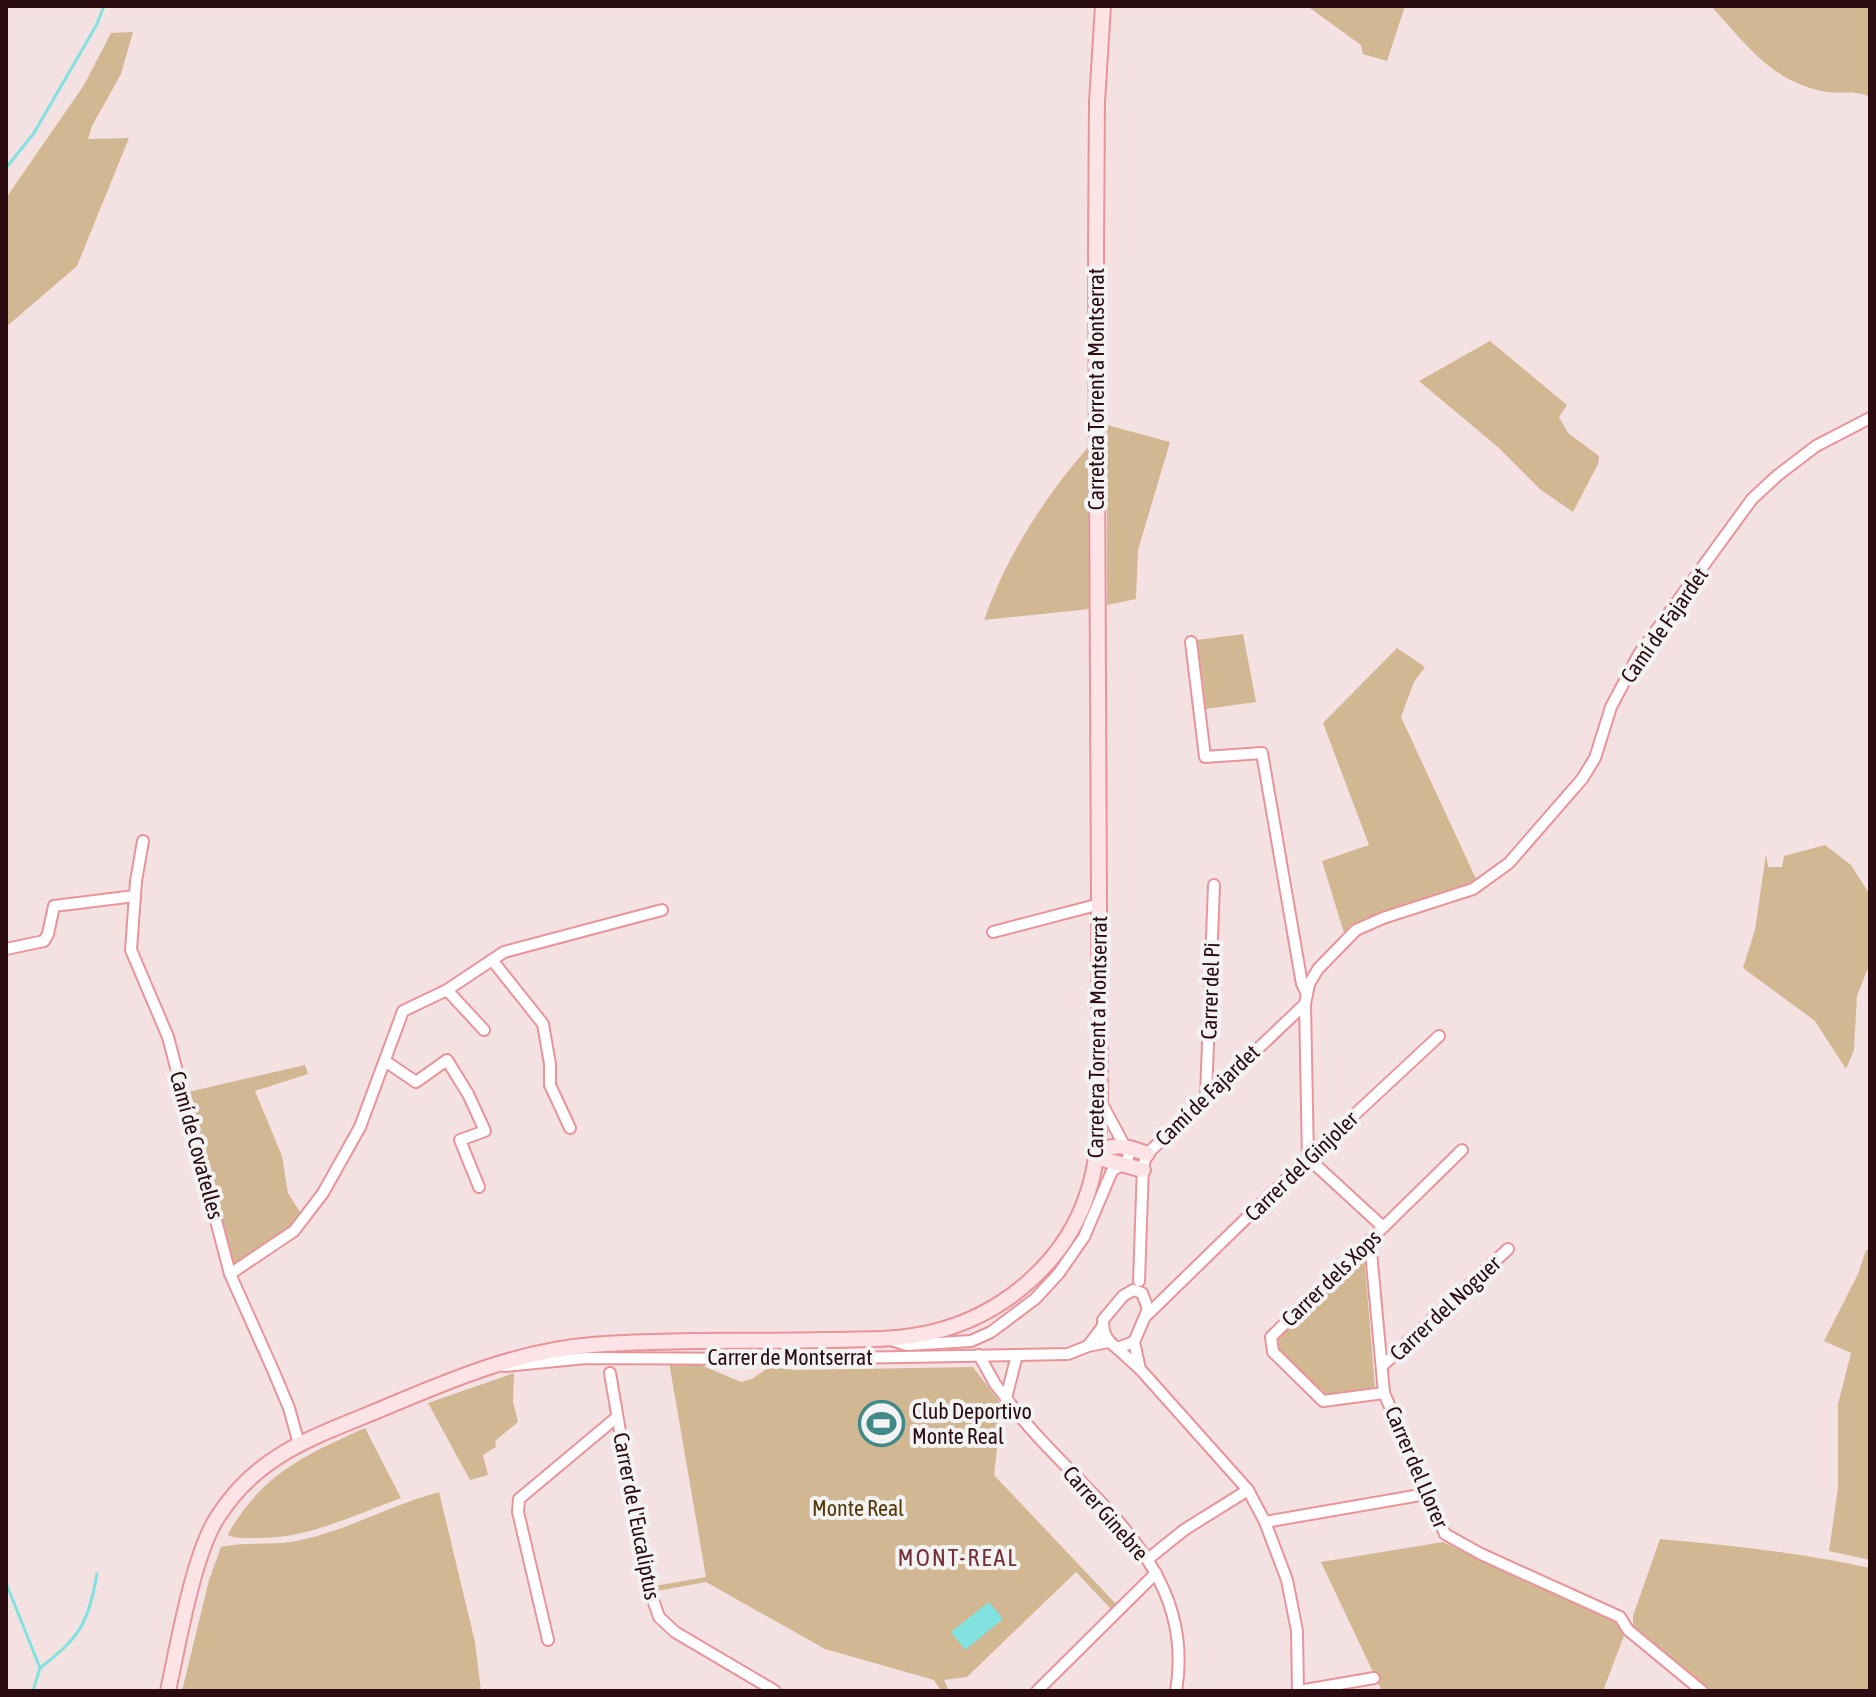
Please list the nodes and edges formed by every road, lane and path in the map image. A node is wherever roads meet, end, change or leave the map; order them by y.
1 (1103, 6) edge
2 (1870, 418) edge
3 (1191, 642) dead end
4 (143, 841) dead end
5 (1214, 885) dead end
6 (135, 896) junction
7 (1100, 904) junction
8 (662, 910) dead end
9 (993, 932) dead end
10 (6, 949) edge
11 (492, 960) junction
12 (447, 990) junction
13 (1306, 999) junction
14 (484, 1030) dead end
15 (1439, 1036) dead end
16 (385, 1061) junction
17 (1206, 1096) junction
18 (1100, 1101) junction
19 (570, 1128) dead end
20 (1125, 1147) junction
21 (1462, 1150) dead end
22 (1098, 1152) junction
23 (1308, 1158) junction
24 (1144, 1163) junction
25 (1122, 1166) junction
26 (479, 1187) dead end
27 (1383, 1227) junction
28 (1370, 1241) junction
29 (1508, 1249) dead end
30 (230, 1274) junction
31 (1140, 1291) junction
32 (1165, 1298) junction
33 (1146, 1316) junction
34 (1103, 1326) junction
35 (885, 1339) junction
36 (1134, 1342) junction
37 (1112, 1345) junction
38 (1088, 1346) junction
39 (979, 1355) junction
40 (1017, 1355) junction
41 (598, 1358) junction
42 (617, 1358) junction
43 (1382, 1366) junction
44 (492, 1367) junction
45 (1140, 1369) junction
46 (610, 1373) junction
47 (1384, 1393) junction
48 (1006, 1398) junction
49 (617, 1417) junction
50 (299, 1444) junction
51 (1248, 1490) junction
52 (1426, 1494) junction
53 (1265, 1522) junction
54 (1148, 1559) junction
55 (1156, 1573) junction
56 (548, 1640) dead end
57 (1374, 1678) dead end
58 (168, 1691) edge
59 (775, 1691) edge
60 (1037, 1691) edge
61 (1176, 1691) edge
62 (1299, 1691) edge
63 (1702, 1691) edge

1 - 7 main road, Carretera Torrent a Montserrat
2 - 13 street, Camí de Fajardet
3 - 13 street
4 - 6 street, Camí de Covatelles
5 - 17 street, Carrer del Pi
6 - 10 street
6 - 30 street, Camí de Covatelles
7 - 9 street
7 - 18 main road, Carretera Torrent a Montserrat
8 - 11 street
11 - 12 street
11 - 19 street
12 - 14 street
12 - 16 street
13 - 17 street, Camí de Fajardet
13 - 23 street
15 - 23 street, Carrer del Ginjoler
16 - 26 street
16 - 30 street
17 - 24 street, Camí de Fajardet
18 - 20 street
18 - 22 main road, Carretera Torrent a Montserrat
20 - 22 main road
20 - 24 main road
20 - 25 street, Carrer de Montserrat
21 - 27 street, Carrer dels Xops
22 - 25 main road
22 - 35 main road, Carretera Torrent a Montserrat
23 - 27 street
23 - 32 street, Carrer del Ginjoler
24 - 25 main road
24 - 31 street
25 - 35 street, Carrer de Montserrat
27 - 28 street, Carrer dels Xops
28 - 43 street, Carrer del Llorer
28 - 47 street, Carrer dels Xops
29 - 43 street, Carrer del Noguer
30 - 50 street, Camí de Covatelles
31 - 32 street
31 - 33 street
31 - 34 street
32 - 33 street, Carrer del Ginjoler
33 - 36 street
34 - 37 street
34 - 38 street
35 - 44 main road, Carretera Torrent a Montserrat
36 - 37 street, Carrer de Montserrat
36 - 45 street
37 - 38 street, Carrer de Montserrat
37 - 45 street
38 - 40 street, Carrer de Montserrat
39 - 40 street, Carrer de Montserrat
39 - 42 street, Carrer de Montserrat
39 - 48 street, Carrer Ginebre
40 - 48 street
41 - 42 street, Carrer de Montserrat
41 - 44 street, Carrer de Montserrat
41 - 46 street
42 - 46 street
43 - 47 street, Carrer del Llorer
44 - 50 main road, Carretera Torrent a Montserrat
45 - 51 street
46 - 49 street, Carrer de l'Eucaliptus
47 - 52 street, Carrer del Llorer
48 - 54 street, Carrer Ginebre
49 - 56 street
49 - 59 street, Carrer de l'Eucaliptus
50 - 58 main road, Carretera Torrent a Montserrat
51 - 53 street
51 - 54 street
52 - 53 street
52 - 63 street, Carrer del Llorer
53 - 62 street
54 - 55 street, Carrer Ginebre
55 - 60 street
55 - 61 street, Carrer Ginebre
57 - 62 street

